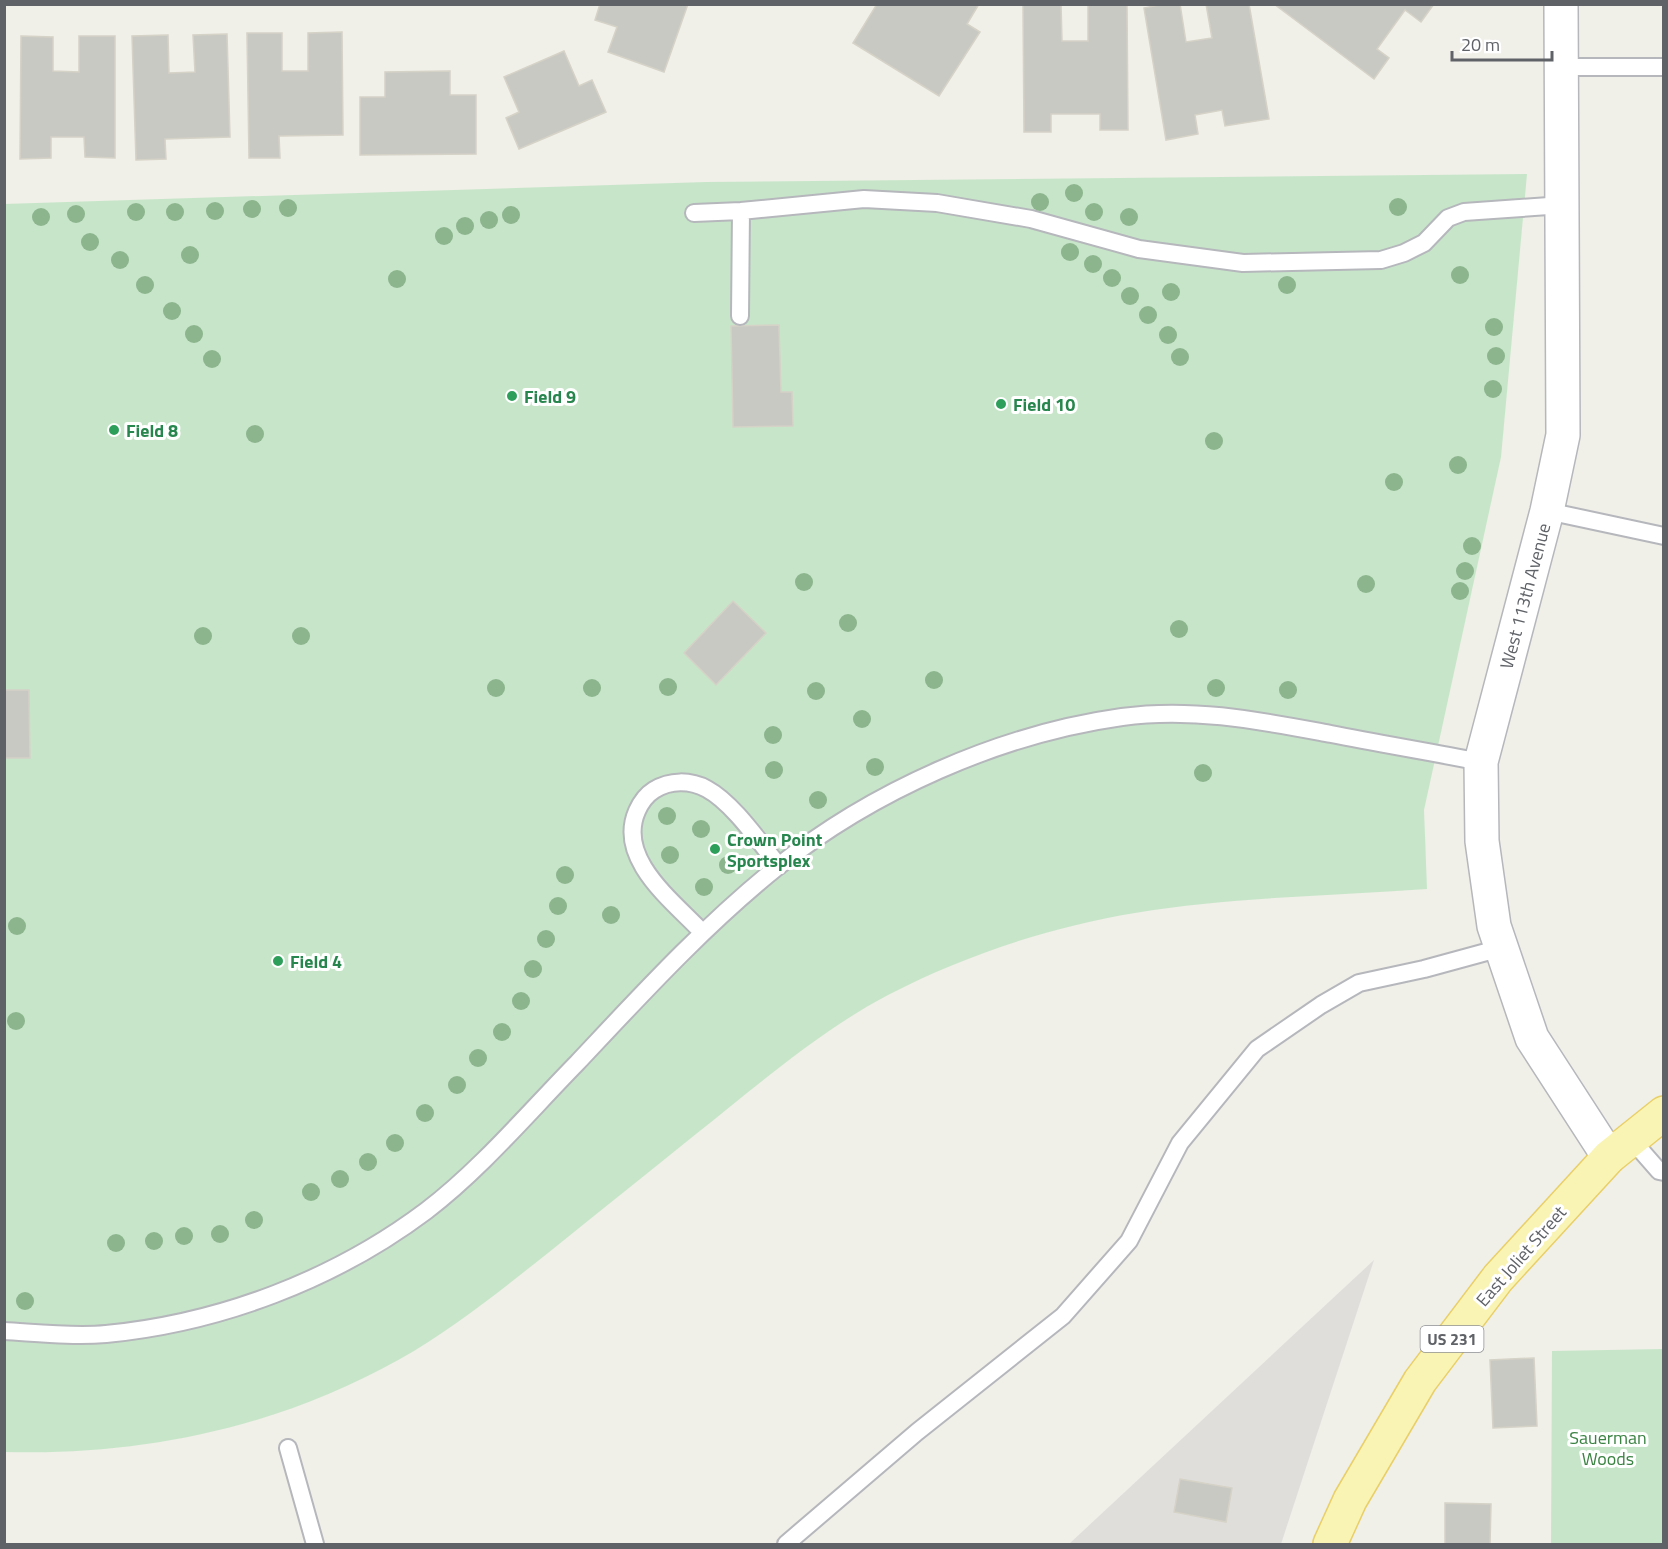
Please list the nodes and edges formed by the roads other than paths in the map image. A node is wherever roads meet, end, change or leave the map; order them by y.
1 (1561, 4) edge
2 (1563, 67) junction
3 (1664, 67) edge
4 (1563, 206) junction
5 (741, 212) junction
6 (694, 213) dead end
7 (740, 316) dead end
8 (1547, 511) junction
9 (1664, 536) edge
10 (1481, 762) junction
11 (779, 866) junction
12 (702, 932) junction
13 (1501, 948) junction
14 (1664, 1113) edge
15 (1620, 1148) junction
16 (1664, 1172) edge
17 (4, 1331) edge
18 (288, 1448) dead end
19 (315, 1545) edge
20 (786, 1545) edge
21 (1330, 1545) edge

1 - 2 street, West 113th Avenue
2 - 3 lane
2 - 4 street, West 113th Avenue
4 - 5 lane
4 - 8 street, West 113th Avenue
5 - 6 lane
5 - 7 lane
8 - 9 lane
8 - 10 street, West 113th Avenue
10 - 11 lane
10 - 13 street, West 113th Avenue
11 - 12 lane
11 - 12 lane
12 - 17 lane
13 - 15 street, West 113th Avenue
13 - 20 lane
14 - 15 main road, US 231
15 - 16 lane
15 - 21 main road, East Joliet Street / US 231
18 - 19 lane

